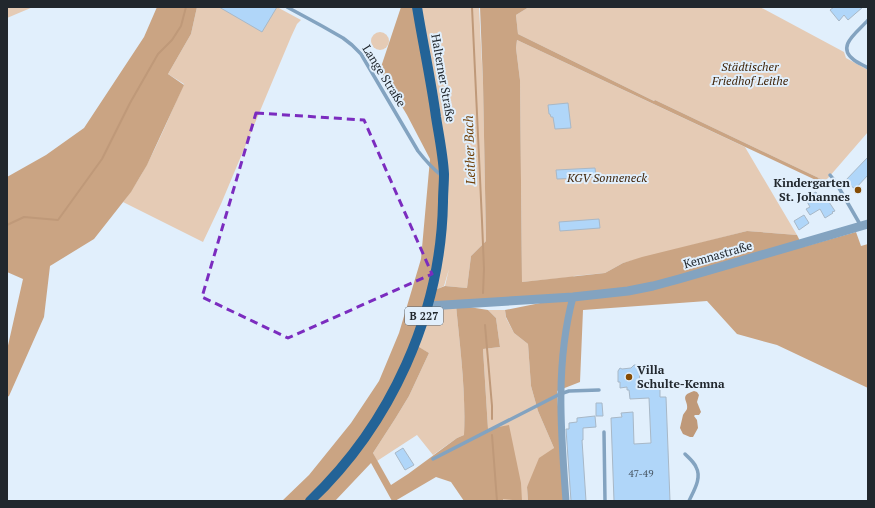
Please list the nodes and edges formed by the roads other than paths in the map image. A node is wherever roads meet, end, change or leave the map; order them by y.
1 (287, 7) edge
2 (417, 7) edge
3 (868, 20) edge
4 (868, 68) edge
5 (830, 175) dead end
6 (444, 176) junction
7 (865, 225) edge
8 (573, 297) junction
9 (428, 306) junction
10 (599, 390) dead end
11 (560, 394) junction
12 (604, 432) dead end
13 (685, 454) dead end
14 (433, 459) dead end
15 (310, 501) edge
16 (566, 501) edge
17 (606, 501) edge
18 (689, 501) edge

1 - 6 lane, Lange Straße
2 - 6 main road, Halterner Straße / B 227
3 - 4 lane
5 - 7 lane
6 - 9 main road, Halterner Straße / B 227
7 - 8 street, Kemnastraße
8 - 9 street, Kemnastraße
8 - 11 street
9 - 15 main road, Halterner Straße / B 227
10 - 11 lane
11 - 14 lane
11 - 16 street
12 - 17 lane
13 - 18 lane

